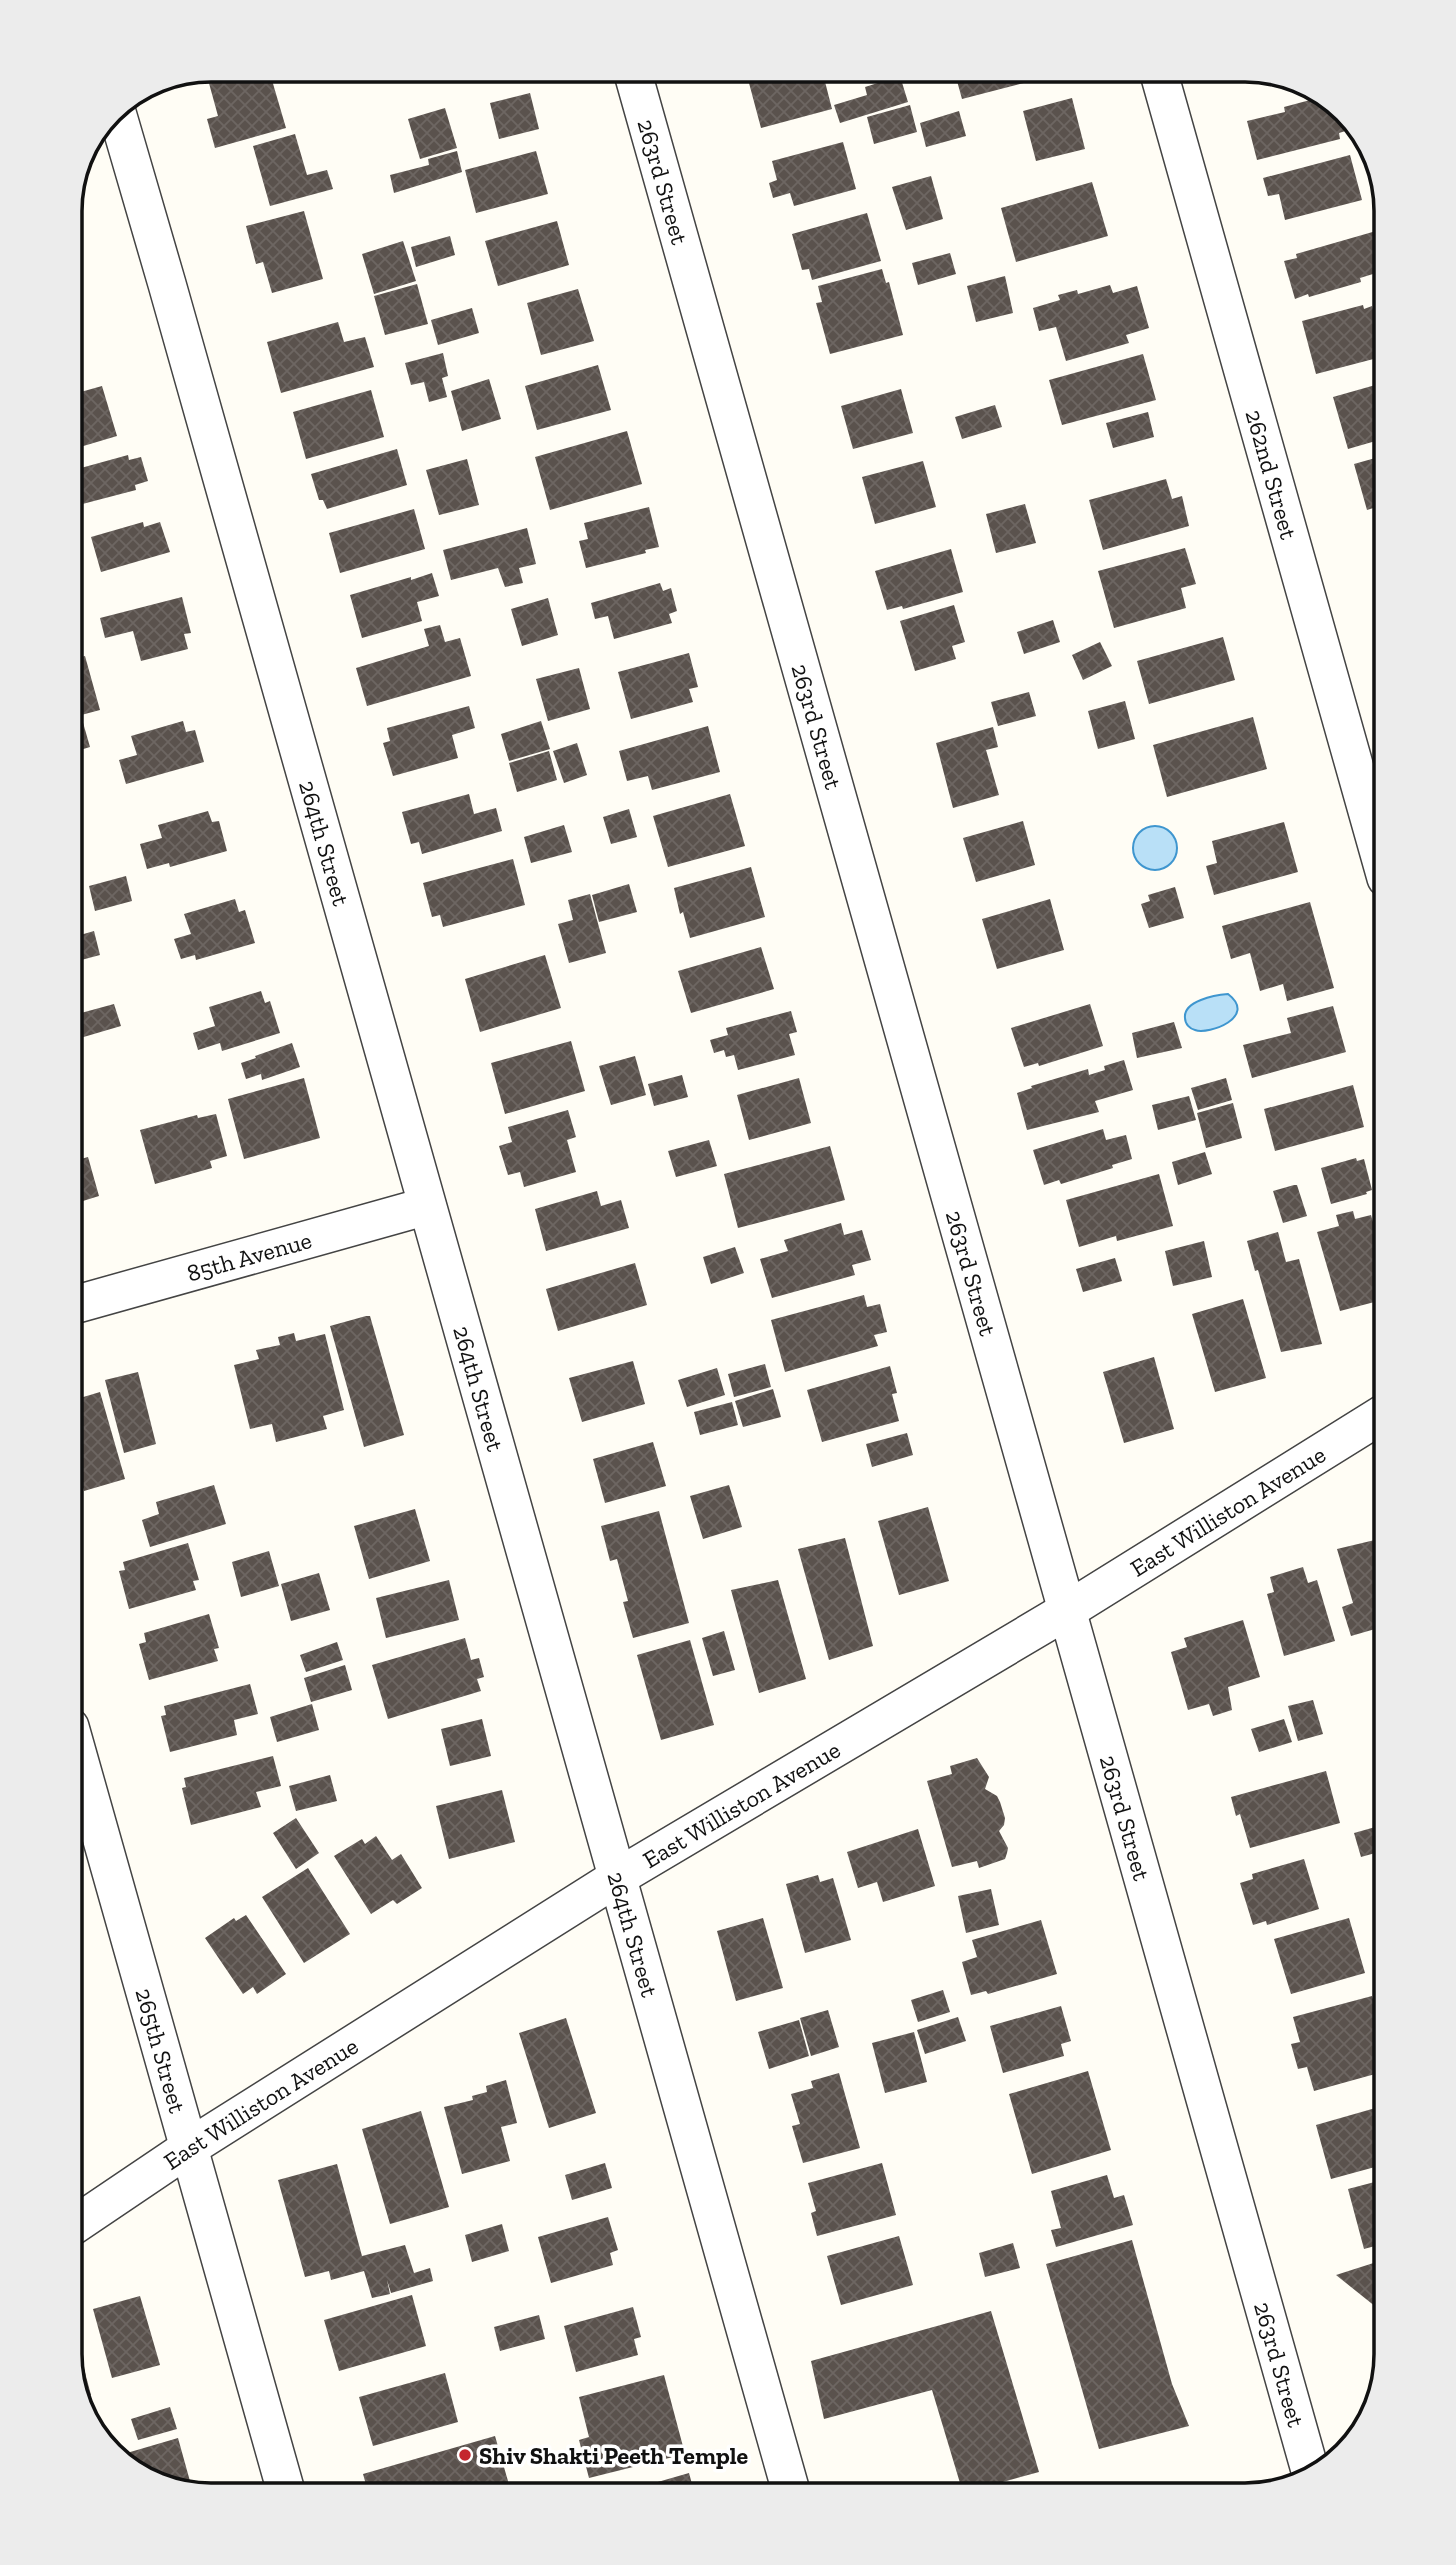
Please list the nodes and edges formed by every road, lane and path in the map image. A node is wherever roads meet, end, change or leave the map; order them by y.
1 (636, 82) edge
2 (1162, 83) edge
3 (120, 120) edge
4 (1374, 835) edge
5 (427, 1206) junction
6 (82, 1303) edge
7 (1374, 1419) edge
8 (1068, 1610) junction
9 (82, 1770) edge
10 (618, 1877) junction
11 (190, 2147) junction
12 (82, 2220) edge
13 (1309, 2465) edge
14 (283, 2482) edge
15 (788, 2483) edge

1 - 8 street, 263rd Street
2 - 4 street, 262nd Street
3 - 5 street, 264th Street
5 - 6 street, 85th Avenue
5 - 10 street, 264th Street
7 - 8 street, East Williston Avenue
8 - 10 street, East Williston Avenue
8 - 13 street, 263rd Street
9 - 11 street, 265th Street
10 - 11 street, East Williston Avenue
10 - 15 street, 264th Street
11 - 12 street, East Williston Avenue
11 - 14 street, 265th Street

